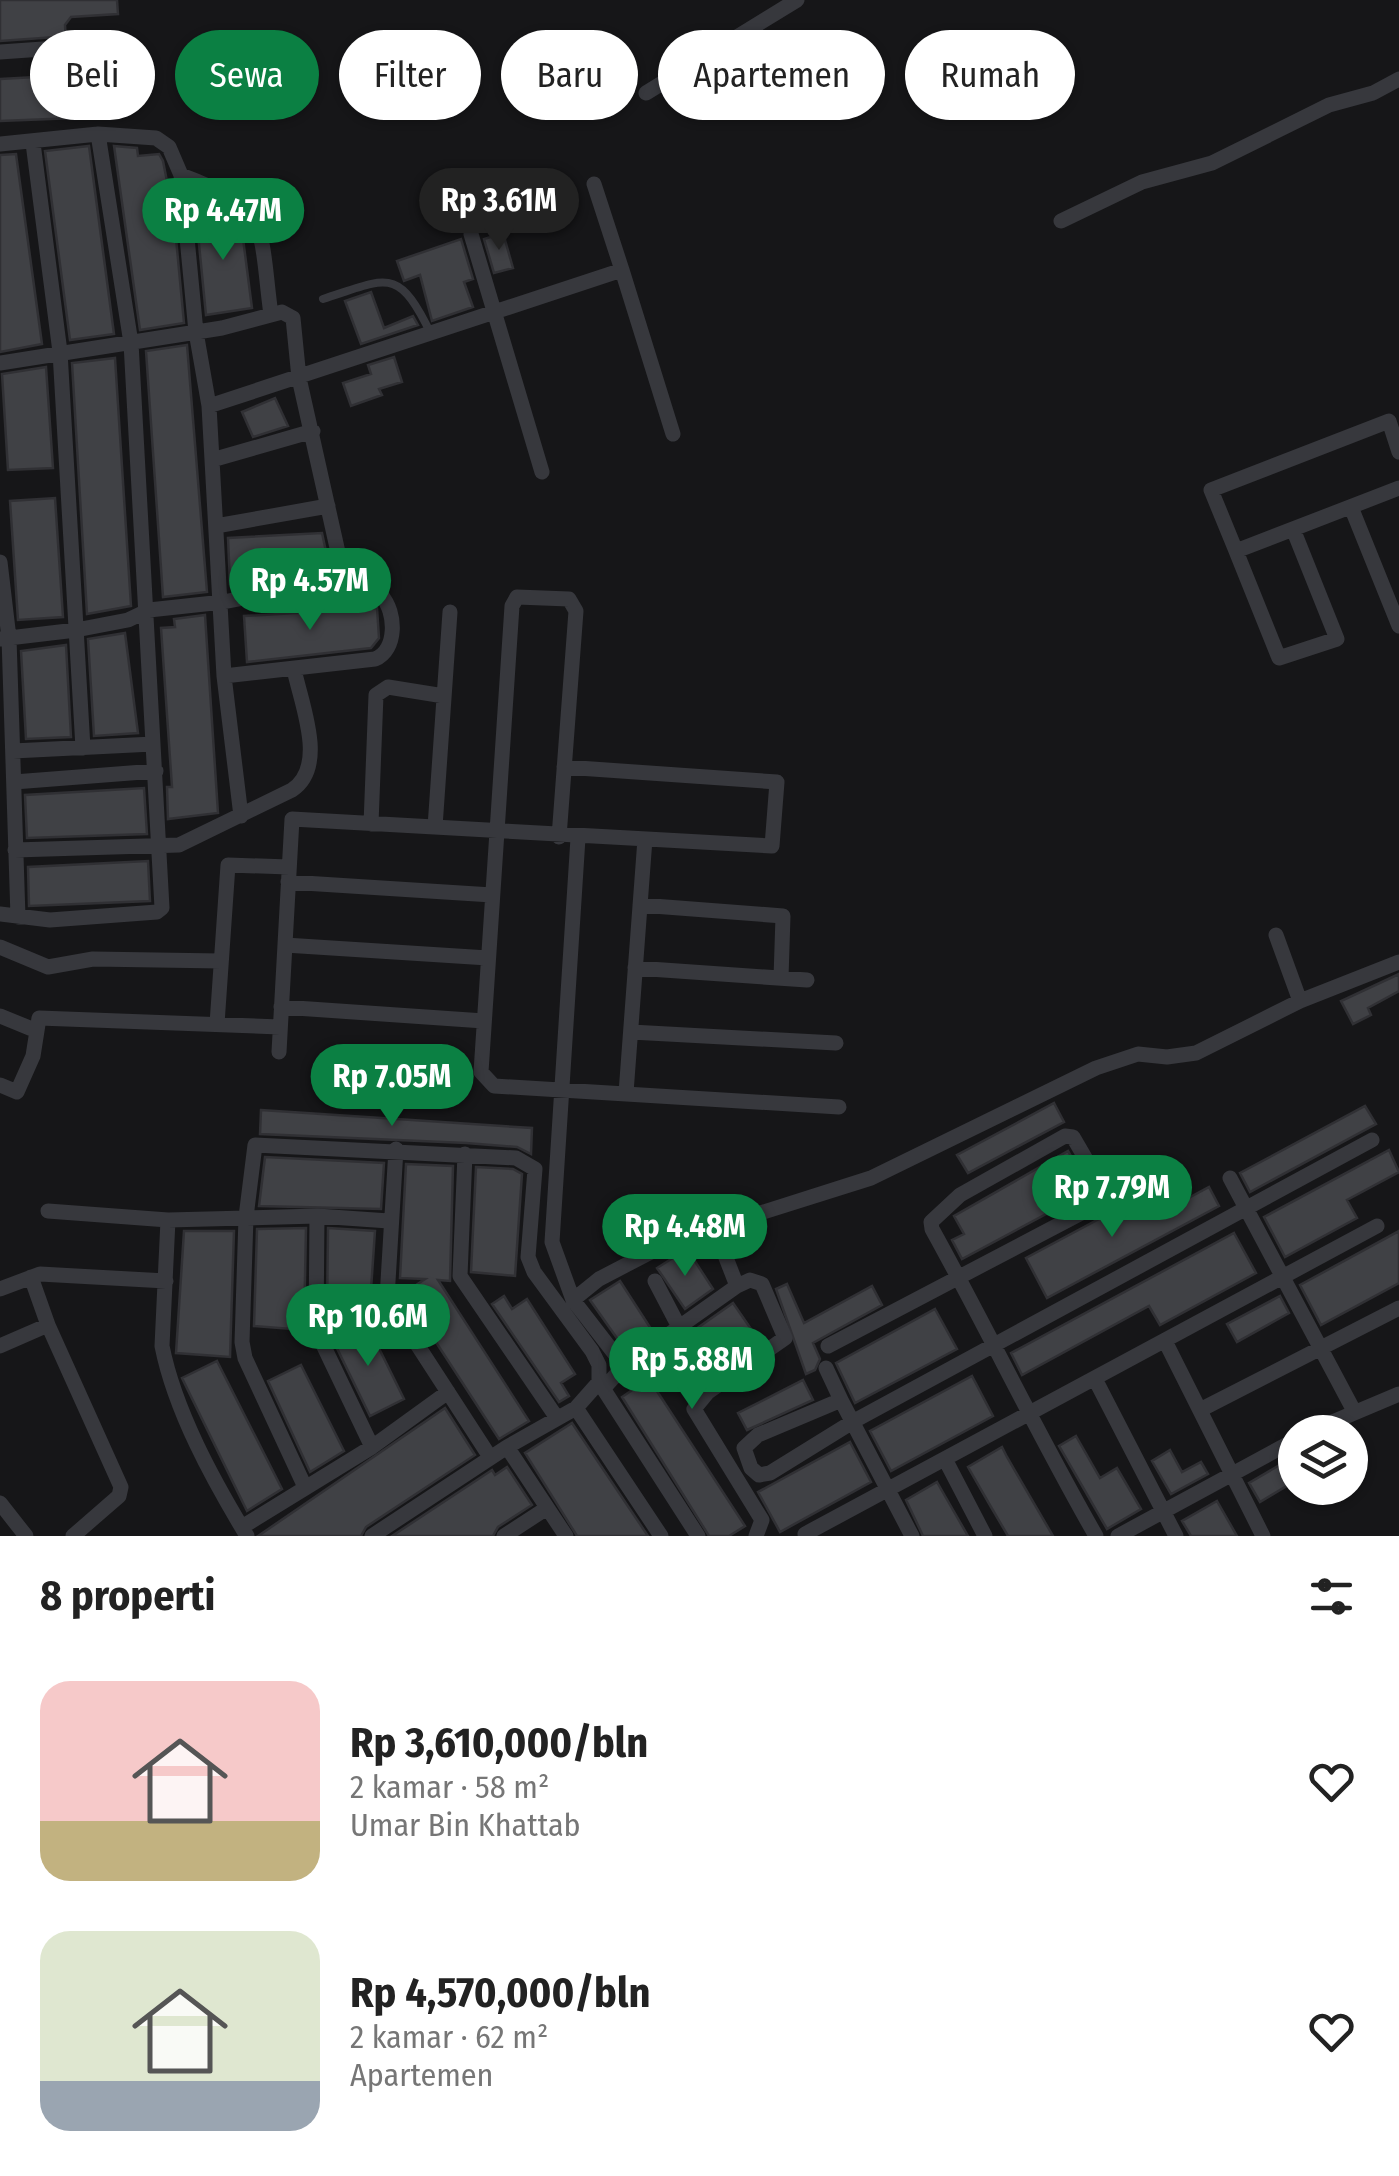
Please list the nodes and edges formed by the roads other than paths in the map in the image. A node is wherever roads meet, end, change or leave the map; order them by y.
1 (796, 0) edge
2 (30, 50) edge
3 (0, 52) edge
4 (1399, 79) edge
5 (646, 92) dead end
6 (98, 134) junction
7 (33, 143) junction
8 (0, 144) edge
9 (181, 175) junction
10 (594, 184) dead end
11 (1062, 221) dead end
12 (471, 234) dead end
13 (622, 270) junction
14 (323, 299) dead end
15 (271, 314) junction
16 (493, 314) junction
17 (196, 332) junction
18 (431, 334) junction
19 (131, 344) junction
20 (60, 352) junction
21 (0, 363) edge
22 (299, 378) junction
23 (209, 406) junction
24 (1394, 419) edge
25 (313, 430) junction
26 (674, 434) dead end
27 (1399, 452) edge
28 (212, 460) junction
29 (542, 472) dead end
30 (1399, 488) edge
31 (328, 506) junction
32 (1351, 506) junction
33 (216, 526) junction
34 (1293, 529) junction
35 (1236, 551) junction
36 (0, 562) edge
37 (344, 579) junction
38 (223, 602) junction
39 (149, 610) junction
40 (450, 612) dead end
41 (1399, 626) edge
42 (76, 630) junction
43 (4, 639) edge
44 (294, 670) junction
45 (224, 676) junction
46 (444, 696) junction
47 (153, 744) junction
48 (83, 748) junction
49 (13, 751) junction
50 (564, 767) junction
51 (156, 771) junction
52 (14, 782) junction
53 (241, 816) junction
54 (371, 824) junction
55 (435, 828) junction
56 (496, 832) junction
57 (559, 838) junction
58 (578, 838) junction
59 (645, 839) junction
60 (161, 848) junction
61 (15, 850) junction
62 (288, 875) junction
63 (492, 896) junction
64 (640, 905) junction
65 (0, 914) edge
66 (18, 917) junction
67 (1276, 936) dead end
68 (284, 945) junction
69 (0, 947) edge
70 (488, 958) junction
71 (222, 961) junction
72 (1399, 962) edge
73 (635, 968) junction
74 (781, 978) junction
75 (807, 980) dead end
76 (1300, 1001) junction
77 (281, 1007) junction
78 (0, 1016) edge
79 (484, 1021) junction
80 (217, 1024) junction
81 (280, 1026) junction
82 (37, 1031) junction
83 (630, 1032) junction
84 (836, 1043) dead end
85 (279, 1052) dead end
86 (0, 1085) edge
87 (559, 1089) junction
88 (626, 1094) junction
89 (839, 1106) dead end
90 (1372, 1140) dead end
91 (396, 1149) junction
92 (465, 1154) junction
93 (1230, 1178) dead end
94 (1248, 1209) junction
95 (48, 1211) dead end
96 (316, 1216) junction
97 (246, 1217) junction
98 (168, 1220) junction
99 (390, 1221) junction
100 (1377, 1226) dead end
101 (714, 1227) junction
102 (32, 1278) junction
103 (959, 1278) junction
104 (1281, 1278) junction
105 (655, 1280) dead end
106 (166, 1281) junction
107 (737, 1286) junction
108 (0, 1289) edge
109 (573, 1300) junction
110 (1399, 1308) edge
111 (48, 1325) junction
112 (678, 1325) junction
113 (1165, 1341) junction
114 (0, 1346) edge
115 (828, 1346) dead end
116 (994, 1346) junction
117 (1322, 1348) junction
118 (624, 1366) junction
119 (826, 1368) dead end
120 (1095, 1379) junction
121 (601, 1385) junction
122 (448, 1392) junction
123 (1399, 1394) edge
124 (841, 1400) junction
125 (576, 1408) junction
126 (1200, 1410) junction
127 (1354, 1412) junction
128 (1347, 1415) edge
129 (1028, 1416) junction
130 (557, 1418) junction
131 (854, 1420) junction
132 (372, 1447) junction
133 (507, 1447) junction
134 (1278, 1450) edge
135 (490, 1458) junction
136 (946, 1461) junction
137 (1234, 1475) junction
138 (305, 1486) junction
139 (889, 1492) junction
140 (0, 1503) edge
141 (547, 1508) junction
142 (1163, 1513) junction
143 (832, 1529) edge
144 (245, 1531) edge
145 (805, 1534) edge
146 (26, 1536) edge
147 (73, 1536) edge
148 (372, 1536) edge
149 (504, 1536) edge
150 (566, 1536) edge
151 (661, 1536) edge
152 (698, 1536) edge
153 (756, 1536) edge
154 (912, 1536) edge
155 (986, 1536) edge
156 (1096, 1536) edge
157 (1118, 1536) edge
158 (1176, 1536) edge
159 (1263, 1536) edge

1 - 5 street
2 - 3 street
4 - 11 street
6 - 7 street
6 - 9 street
6 - 19 street
7 - 8 street
7 - 20 street
9 - 15 street
9 - 17 street
10 - 13 street
12 - 16 street
13 - 16 street
13 - 26 street
14 - 18 lane
15 - 17 street
15 - 22 street
16 - 18 street
16 - 29 street
17 - 19 street
17 - 23 street
18 - 22 street
19 - 20 street
19 - 39 street
20 - 21 street
20 - 42 street
22 - 23 street
22 - 25 street
23 - 28 street
24 - 27 street
24 - 35 street
25 - 28 street
25 - 31 street
28 - 33 street
30 - 32 street
31 - 33 street
31 - 37 street
32 - 34 street
32 - 41 street
33 - 38 street
34 - 35 street
34 - 35 street
36 - 43 street
37 - 38 street
37 - 44 street
38 - 39 street
38 - 45 street
39 - 42 street
39 - 47 street
40 - 46 street
42 - 43 street
42 - 48 street
43 - 49 street
44 - 45 street
44 - 53 street
45 - 53 street
46 - 54 street
46 - 55 street
47 - 48 street
47 - 51 street
48 - 49 street
49 - 52 street
50 - 56 street
50 - 57 street
50 - 59 street
51 - 52 street
51 - 60 street
52 - 61 street
53 - 60 street
54 - 55 street
54 - 62 street
55 - 56 street
56 - 57 street
56 - 63 street
57 - 58 street
58 - 59 street
58 - 87 street
59 - 64 street
60 - 61 street
60 - 66 street
61 - 66 street
62 - 63 street
62 - 68 street
62 - 71 street
63 - 70 street
64 - 73 street
64 - 74 street
65 - 66 street
67 - 76 street
68 - 70 street
68 - 77 street
69 - 71 street
70 - 79 street
71 - 80 street
72 - 76 street
73 - 74 street
73 - 83 street
74 - 75 street
76 - 101 street
77 - 79 street
77 - 81 street
78 - 82 street
79 - 87 street
80 - 81 street
80 - 82 street
81 - 85 street
82 - 86 street
83 - 84 street
83 - 88 street
87 - 88 street
87 - 109 street
88 - 89 street
90 - 94 street
91 - 92 street
91 - 97 street
91 - 99 street
92 - 121 street
92 - 130 street
93 - 94 street
94 - 104 street
94 - 116 street
95 - 98 street
96 - 97 street
96 - 99 street
96 - 132 street
97 - 98 street
97 - 138 street
98 - 106 street
99 - 122 street
100 - 104 street
101 - 107 street
101 - 109 street
102 - 106 street
102 - 108 street
102 - 111 street
103 - 103 street
103 - 115 street
103 - 116 street
104 - 113 street
104 - 117 street
105 - 112 street
106 - 144 street
107 - 112 street
107 - 153 street
109 - 118 street
110 - 117 street
111 - 114 street
111 - 147 street
112 - 118 street
113 - 120 street
113 - 126 street
116 - 129 street
116 - 131 street
117 - 126 street
117 - 127 street
118 - 121 street
119 - 124 street
120 - 129 street
120 - 142 street
121 - 125 street
121 - 152 street
122 - 132 street
122 - 135 street
123 - 127 street
124 - 131 street
124 - 131 street
125 - 130 street
125 - 151 street
126 - 137 street
127 - 128 street
129 - 136 street
129 - 156 street
130 - 133 street
131 - 139 street
132 - 138 street
133 - 135 street
133 - 141 street
134 - 137 street
135 - 148 street
136 - 139 street
136 - 155 street
137 - 142 street
137 - 159 street
138 - 144 street
139 - 143 street
139 - 154 street
140 - 146 street
141 - 149 street
141 - 150 street
142 - 157 street
142 - 158 street
143 - 145 street

